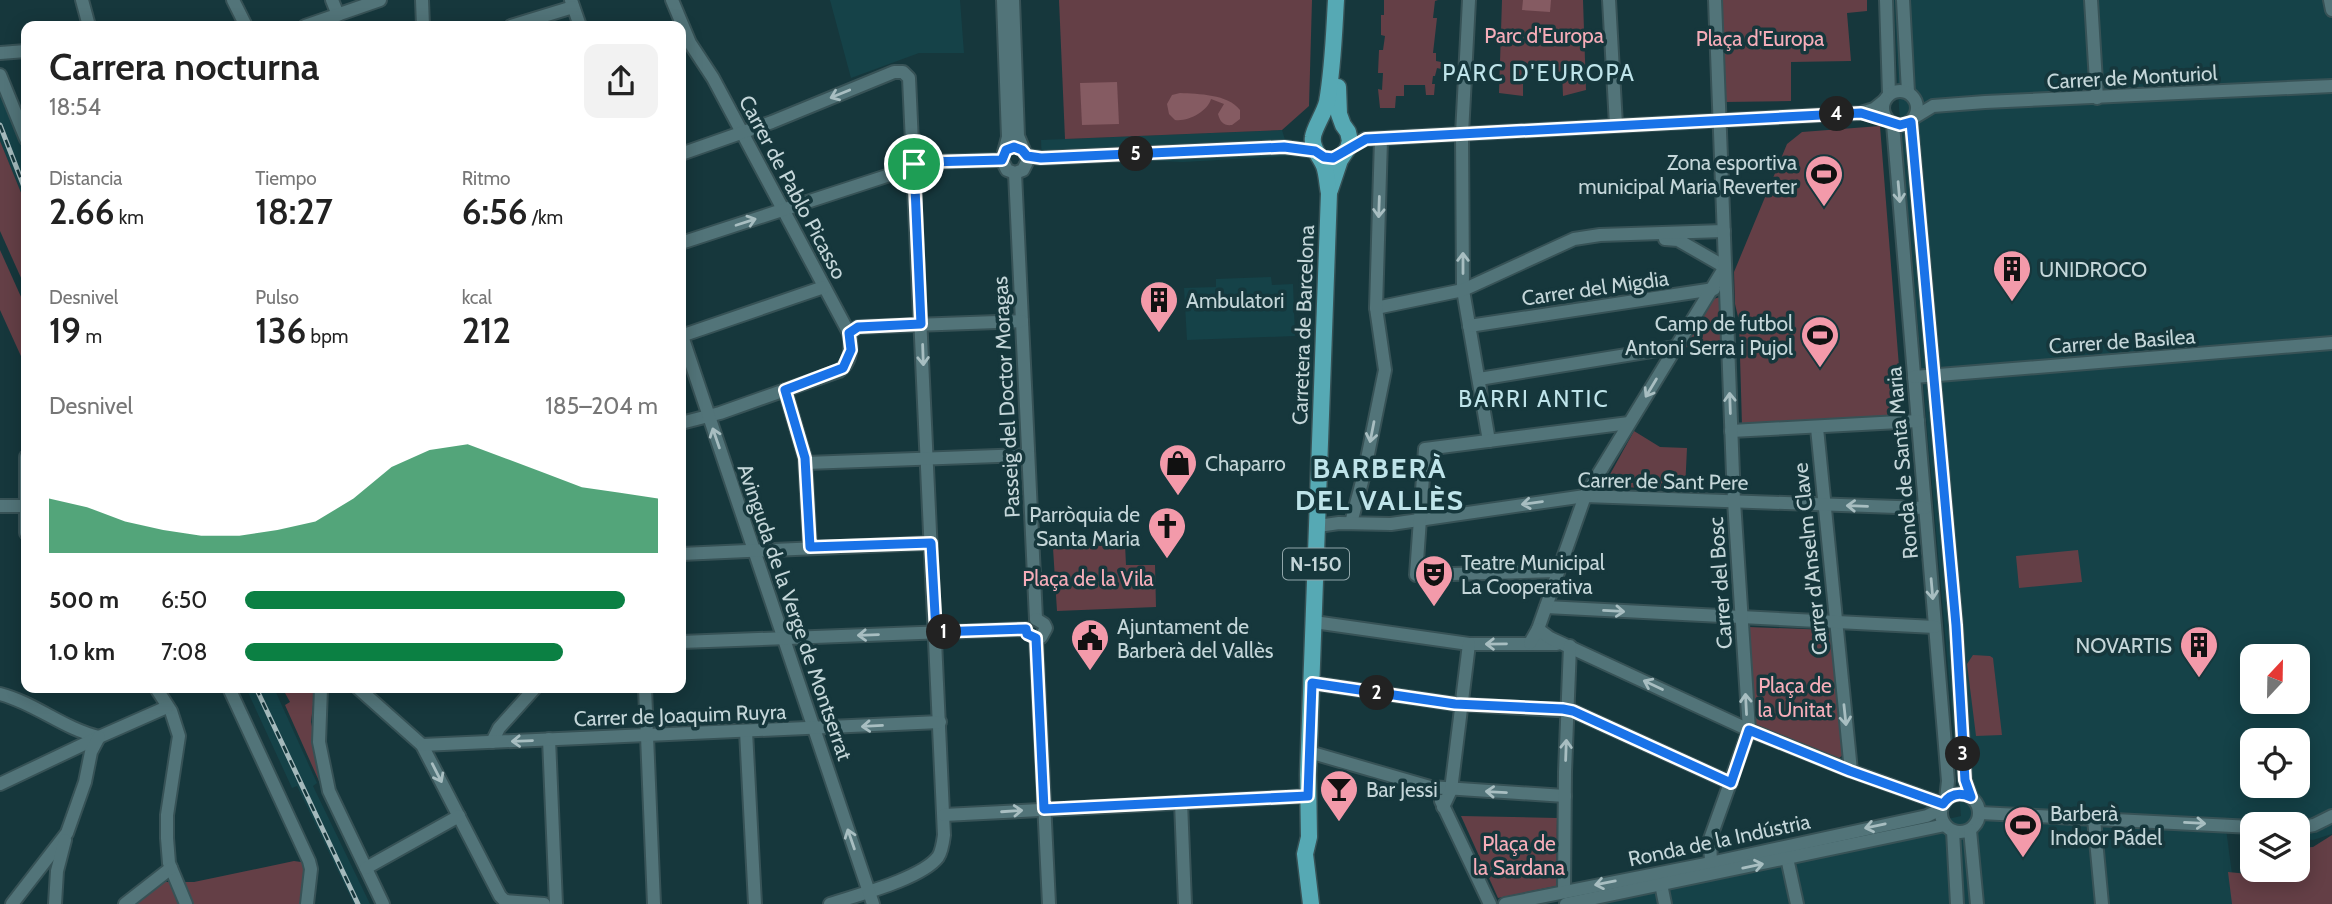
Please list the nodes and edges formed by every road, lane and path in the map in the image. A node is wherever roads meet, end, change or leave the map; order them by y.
1 (82, 0) edge
2 (233, 0) edge
3 (332, 0) edge
4 (380, 0) edge
5 (422, 0) edge
6 (672, 0) edge
7 (1003, 0) edge
8 (1013, 0) edge
9 (1336, 0) edge
10 (1469, 0) edge
11 (1609, 0) edge
12 (1715, 0) edge
13 (1886, 0) edge
14 (1903, 0) edge
15 (2091, 0) edge
16 (2330, 0) edge
17 (572, 3) edge
18 (2332, 10) edge
19 (338, 15) junction
20 (88, 21) edge
21 (244, 21) edge
22 (320, 21) edge
23 (423, 21) edge
24 (524, 21) edge
25 (578, 21) edge
26 (678, 21) edge
27 (687, 49) edge
28 (21, 51) edge
29 (0, 53) edge
30 (1334, 60) junction
31 (0, 75) edge
32 (2332, 86) edge
33 (1912, 96) junction
34 (1887, 98) junction
35 (2097, 98) junction
36 (1933, 106) junction
37 (1861, 113) junction
38 (1720, 120) junction
39 (1913, 120) junction
40 (1890, 122) junction
41 (1616, 125) junction
42 (21, 127) edge
43 (1344, 127) junction
44 (1317, 128) junction
45 (742, 132) junction
46 (1462, 134) junction
47 (1366, 139) junction
48 (1381, 139) junction
49 (1284, 147) junction
50 (1345, 151) junction
51 (686, 152) edge
52 (1317, 153) junction
53 (1004, 155) junction
54 (1025, 157) junction
55 (914, 164) junction
56 (1015, 173) junction
57 (1328, 193) junction
58 (784, 209) junction
59 (1724, 231) junction
60 (1623, 235) junction
61 (686, 241) edge
62 (1725, 267) junction
63 (824, 287) junction
64 (1726, 289) junction
65 (1463, 290) junction
66 (1708, 294) junction
67 (1376, 308) junction
68 (1022, 320) junction
69 (921, 324) junction
70 (1469, 326) junction
71 (686, 333) edge
72 (849, 333) junction
73 (2332, 343) edge
74 (1676, 347) junction
75 (686, 350) edge
76 (1933, 374) junction
77 (1914, 377) junction
78 (1479, 379) junction
79 (785, 390) junction
80 (708, 414) junction
81 (686, 421) edge
82 (1918, 421) junction
83 (1629, 423) junction
84 (1817, 428) junction
85 (1731, 431) junction
86 (1489, 441) junction
87 (1028, 455) junction
88 (927, 458) junction
89 (806, 463) junction
90 (1585, 496) junction
91 (1734, 501) junction
92 (1824, 504) junction
93 (0, 506) edge
94 (21, 506) edge
95 (1925, 508) junction
96 (1420, 519) junction
97 (1351, 523) junction
98 (1318, 526) junction
99 (931, 543) junction
100 (810, 547) junction
101 (753, 550) junction
102 (686, 554) edge
103 (1558, 571) junction
104 (1546, 607) junction
105 (1741, 618) junction
106 (1036, 619) junction
107 (1314, 622) junction
108 (1836, 623) junction
109 (1935, 627) junction
110 (1026, 629) junction
111 (1538, 629) junction
112 (936, 632) junction
113 (783, 638) junction
114 (1036, 638) junction
115 (686, 642) edge
116 (1530, 643) junction
117 (1469, 644) junction
118 (1567, 645) junction
119 (1312, 683) junction
120 (159, 693) edge
121 (231, 693) edge
122 (321, 693) edge
123 (364, 693) edge
124 (530, 693) edge
125 (646, 693) edge
126 (0, 694) edge
127 (1461, 704) junction
128 (167, 707) junction
129 (1567, 710) junction
130 (940, 722) junction
131 (813, 729) junction
132 (1749, 730) junction
133 (746, 732) junction
134 (648, 735) junction
135 (99, 737) junction
136 (549, 739) junction
137 (492, 742) junction
138 (422, 744) junction
139 (1309, 752) junction
140 (1850, 771) junction
141 (1731, 783) junction
142 (0, 784) edge
143 (1430, 788) junction
144 (1451, 790) junction
145 (1308, 796) junction
146 (1564, 796) junction
147 (1971, 797) junction
148 (1181, 802) junction
149 (1943, 804) junction
150 (1443, 807) junction
151 (1044, 809) junction
152 (1980, 813) junction
153 (944, 815) junction
154 (459, 816) junction
155 (2332, 816) edge
156 (2094, 818) junction
157 (2240, 826) edge
158 (2310, 826) edge
159 (1949, 828) junction
160 (1970, 830) junction
161 (67, 833) junction
162 (1309, 836) junction
163 (1787, 858) junction
164 (1711, 863) junction
165 (171, 868) junction
166 (366, 868) junction
167 (1661, 884) junction
168 (871, 898) edge
169 (1565, 898) edge
170 (505, 902) edge
171 (12, 904) edge
172 (55, 904) edge
173 (125, 904) edge
174 (186, 904) edge
175 (307, 904) edge
176 (383, 904) edge
177 (544, 904) edge
178 (556, 904) edge
179 (654, 904) edge
180 (755, 904) edge
181 (830, 904) edge
182 (1049, 904) edge
183 (1185, 904) edge
184 (1311, 904) edge
185 (1320, 904) edge
186 (1490, 904) edge
187 (1504, 904) edge
188 (1665, 904) edge
189 (1797, 904) edge
190 (1957, 904) edge
191 (1977, 904) edge
192 (2102, 904) edge

1 - 20 street
2 - 21 street
3 - 19 street
4 - 19 street
5 - 23 street
6 - 26 street, Carrer de Pablo Picasso
7 - 53 street
8 - 54 street
9 - 30 main road, N-150
10 - 46 street
11 - 41 street
12 - 38 street, Carrer del Bosc
13 - 34 street
14 - 33 street
15 - 35 street
16 - 18 street
17 - 24 street
17 - 25 street
19 - 22 street
27 - 45 street, Carrer de Pablo Picasso
28 - 29 street
30 - 43 main road, N-150
30 - 44 main road, N-150
31 - 42 street
32 - 35 street, Carrer de Monturiol
33 - 34 street
33 - 36 street, Carrer de Monturiol
33 - 39 street
34 - 37 street
34 - 40 street
35 - 36 street, Carrer de Monturiol
36 - 39 street, Carrer de Monturiol
37 - 38 street
37 - 40 street
38 - 41 street
38 - 59 street, Carrer del Bosc
39 - 40 street
39 - 76 street, Ronda de Santa Maria
40 -> 77 street, Ronda de Santa Maria
41 - 46 street
43 - 44 main road
43 - 47 street
43 - 50 main road, N-150
44 - 49 street
44 - 52 main road, N-150
45 - 51 street
55 -> 45 street
45 - 58 street, Carrer de Pablo Picasso
46 - 48 street
65 -> 46 street
47 - 48 street
47 - 50 street
48 -> 67 street
49 - 52 street
49 - 54 street
50 - 52 main road
50 - 57 main road, N-150
52 - 57 main road, N-150
53 - 54 street
53 - 55 street
53 - 56 street
54 - 56 street
55 - 58 street
55 - 69 street
56 - 68 street, Passeig del Doctor Moragas
57 - 98 main road, Carretera de Barcelona / N-150
61 -> 58 street
58 - 63 street, Carrer de Pablo Picasso
59 - 60 street
59 - 62 street, Carrer del Bosc
60 - 62 street
60 - 65 street
62 - 64 street, Carrer del Bosc
62 - 66 street
63 - 71 street
63 - 72 street, Carrer de Pablo Picasso
64 - 66 street, Carrer del Migdia
85 -> 64 street, Carrer del Bosc
65 - 67 street
65 - 70 street
66 - 70 street, Carrer del Migdia
66 - 74 street
67 -> 97 street
68 - 69 street
68 - 87 street, Passeig del Doctor Moragas
69 - 72 street
69 -> 88 street
70 - 78 street
72 - 79 street
73 - 76 street, Carrer de Basilea
74 - 78 street
74 -> 83 street
75 - 80 street, Avinguda de la Verge de Montserrat
76 - 77 street, Carrer de Basilea
76 - 147 street, Ronda de Santa Maria
77 - 82 street, Ronda de Santa Maria
78 - 86 street
79 - 80 street
79 - 89 street
80 - 81 street
101 -> 80 street, Avinguda de la Verge de Montserrat
82 - 84 street
82 - 95 street, Ronda de Santa Maria
83 - 86 street
83 - 90 street
84 - 85 street
84 - 92 street, Carrer d'Anselm Clave
85 - 91 street, Carrer del Bosc
86 - 96 street
87 - 88 street
87 - 106 street, Passeig del Doctor Moragas
88 - 89 street
88 - 99 street
89 - 100 street
90 - 91 street, Carrer de Sant Pere
90 -> 96 street, Carrer de Sant Pere
90 - 103 street
91 - 92 street, Carrer de Sant Pere
91 - 105 street, Carrer del Bosc
95 -> 92 street, Carrer de Sant Pere
92 - 108 street, Carrer d'Anselm Clave
93 - 94 street
95 -> 109 street, Ronda de Santa Maria
96 - 97 street, Carrer de Sant Pere
96 - 103 street
97 - 98 street, Carrer de Sant Pere
98 - 107 main road, Carretera de Barcelona / N-150
99 - 100 street
99 - 112 street
100 - 101 street
101 - 102 street
101 - 113 street, Avinguda de la Verge de Montserrat
103 - 104 street
104 -> 105 street
104 - 111 street
105 - 108 street
132 -> 105 street, Carrer del Bosc
106 - 110 street
106 - 114 street, Passeig del Doctor Moragas
107 - 117 street
107 - 119 main road, Carretera de Barcelona / N-150
108 - 109 street
108 -> 140 street, Carrer d'Anselm Clave
109 - 149 street, Ronda de Santa Maria
110 - 112 street
110 - 114 street
111 - 116 street
111 - 118 street
112 -> 113 street
112 - 130 street
113 - 115 street
113 - 131 street, Avinguda de la Verge de Montserrat
114 - 151 street, Passeig del Doctor Moragas
116 -> 117 street
116 - 118 street
117 - 127 street
118 - 129 street
132 -> 118 street
119 - 127 street
119 - 139 main road, Carretera de Barcelona / N-150
120 - 128 street
121 - 175 street
122 - 166 street
123 - 138 street
124 - 137 street
125 - 134 street
126 - 135 street
127 - 129 street
127 - 144 street
128 - 135 street
128 - 165 street
129 - 141 street
146 -> 129 street
130 -> 131 street, Carrer de Joaquim Ruyra
130 - 153 street
131 - 133 street, Carrer de Joaquim Ruyra
168 -> 131 street, Avinguda de la Verge de Montserrat
132 - 140 street
132 - 141 street, Carrer del Bosc
133 - 134 street, Carrer de Joaquim Ruyra
133 - 180 street
134 - 136 street, Carrer de Joaquim Ruyra
134 - 179 street
135 - 142 street
135 - 161 street
136 -> 137 street, Carrer de Joaquim Ruyra
136 - 178 street
137 - 138 street, Carrer de Joaquim Ruyra
138 -> 154 street
139 - 143 street
139 - 145 main road, Carretera de Barcelona / N-150
140 - 149 street
141 - 164 street, Carrer del Bosc
143 - 144 street
143 - 150 street
146 -> 144 street
144 - 150 street
145 - 148 street
145 - 162 main road, Carretera de Barcelona / N-150
146 - 169 street
147 - 149 street
147 - 152 street
148 - 151 street
148 - 183 street
149 - 159 street
149 -> 164 street, Ronda de la Indústria
150 - 186 street
153 -> 151 street
151 - 182 street, Passeig del Doctor Moragas
152 - 156 street
152 - 160 street
153 - 168 street
154 - 166 street
154 - 170 street
155 - 158 street
156 -> 157 street
156 - 192 street
159 - 160 street
159 - 163 street, Ronda de la Indústria
159 - 190 street
160 - 191 street
161 - 171 street
161 - 172 street
162 - 184 main road, N-150
162 - 185 main road, N-150
167 -> 163 street, Ronda de la Indústria
163 - 189 street
164 -> 169 street, Ronda de la Indústria
165 - 173 street
165 - 174 street
166 - 176 street
167 - 169 street, Ronda de la Indústria
167 - 188 street
168 - 181 street
169 - 187 street, Ronda de la Indústria
170 - 177 street

